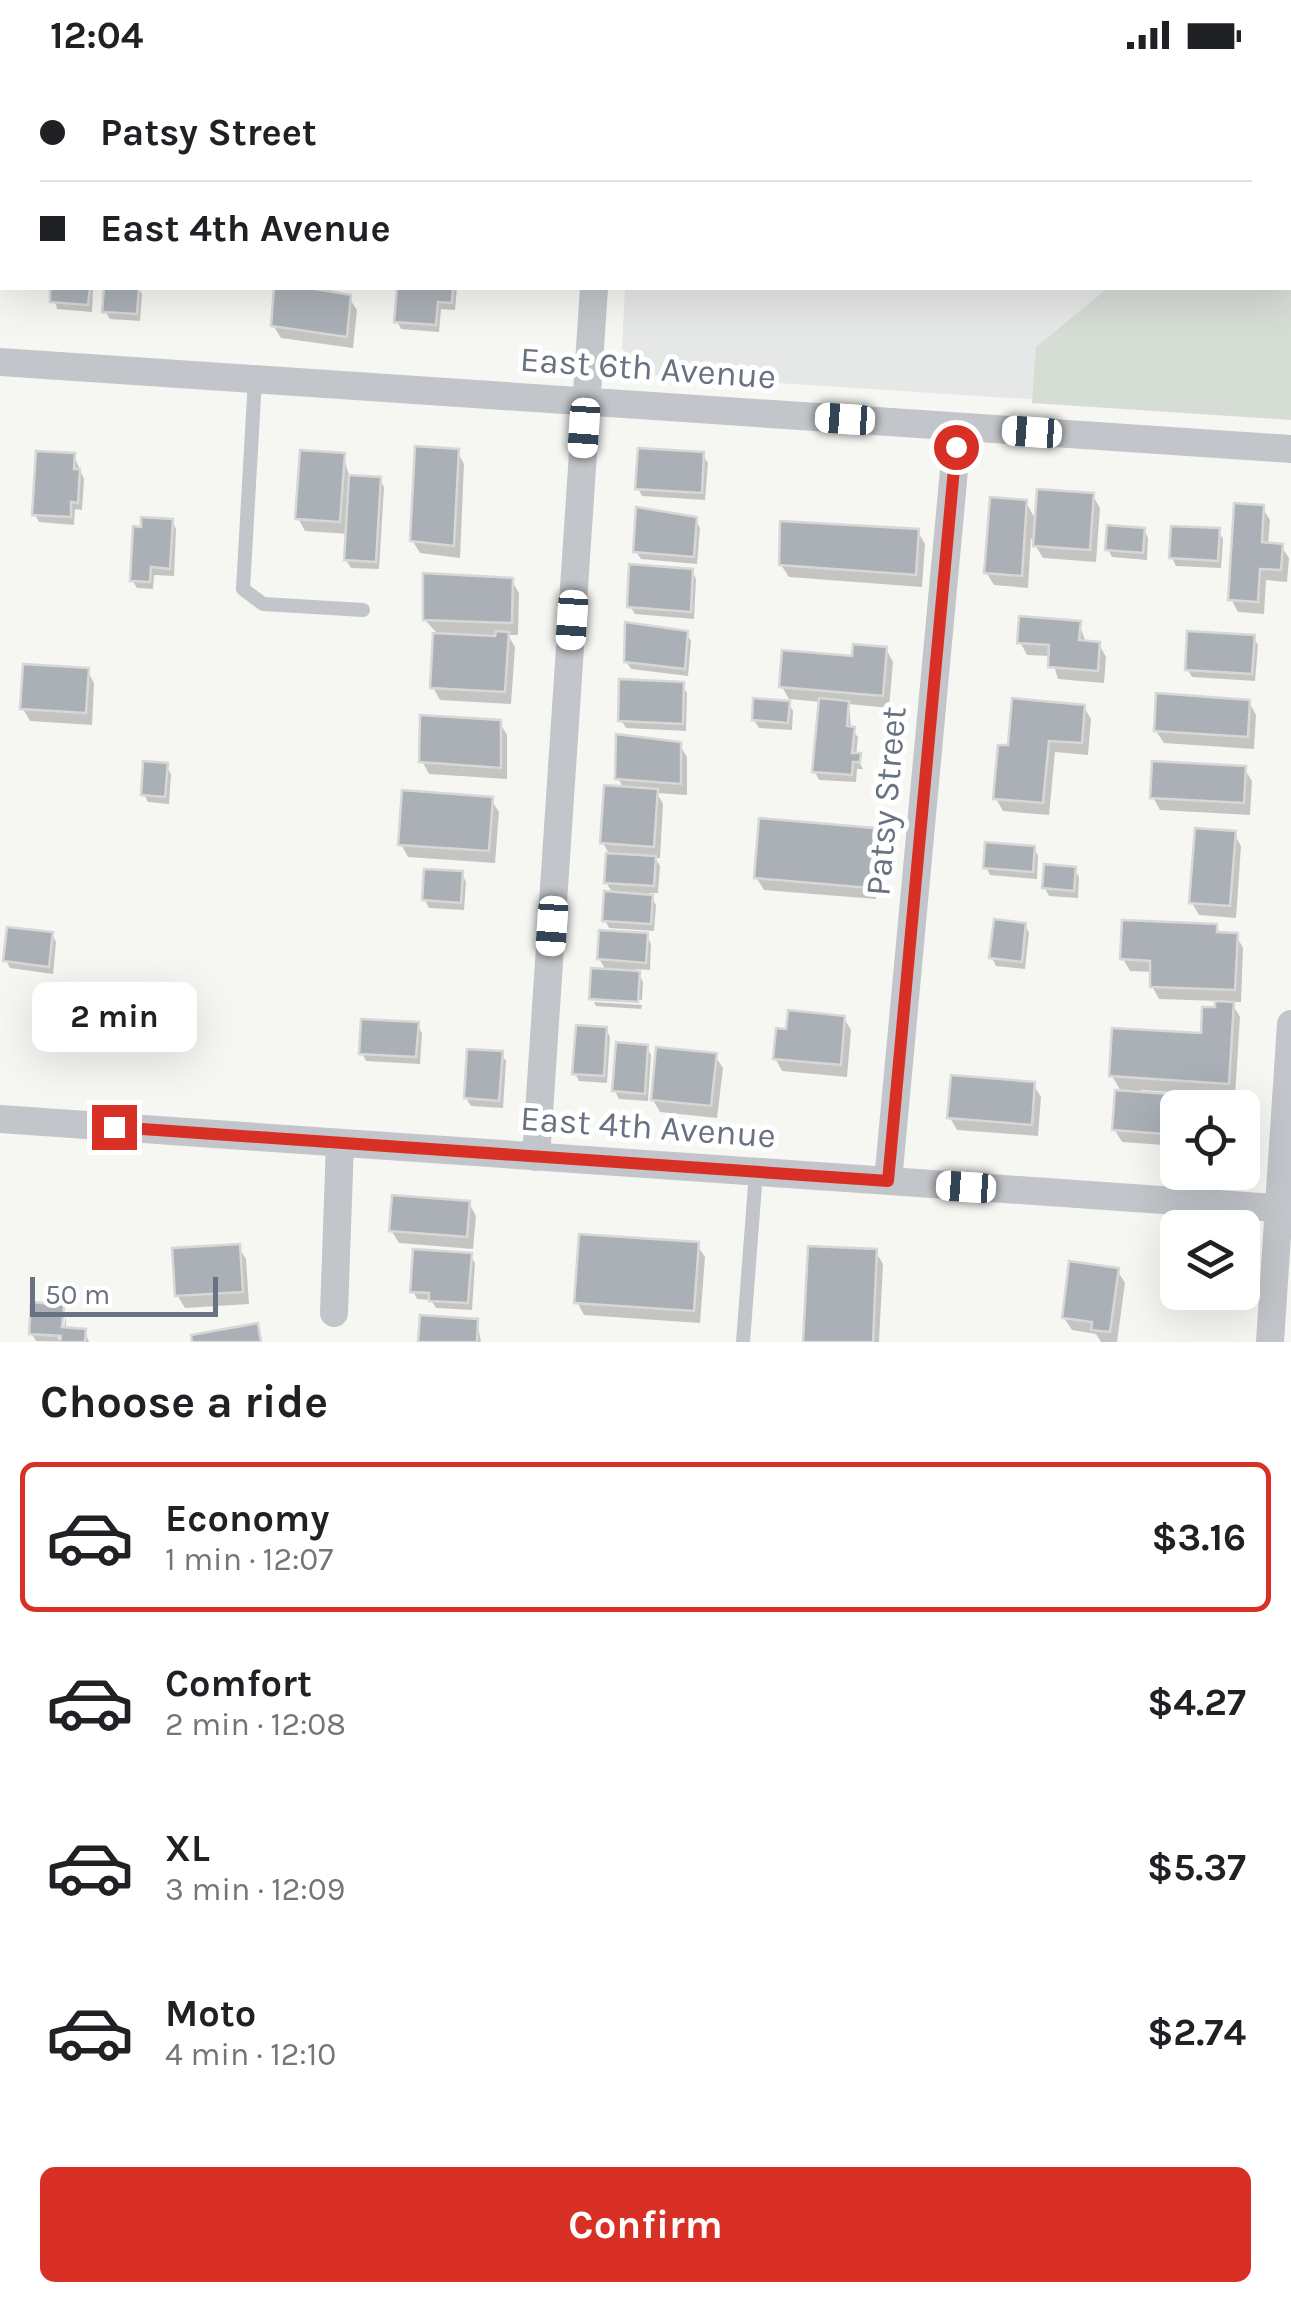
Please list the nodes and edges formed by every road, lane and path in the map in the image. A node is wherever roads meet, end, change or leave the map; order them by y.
1 (594, 290) edge
2 (0, 362) edge
3 (254, 379) junction
4 (586, 402) junction
5 (958, 427) junction
6 (1291, 449) edge
7 (363, 610) dead end
8 (1291, 1024) edge
9 (0, 1119) edge
10 (340, 1143) junction
11 (536, 1156) junction
12 (756, 1172) junction
13 (888, 1181) junction
14 (1285, 1209) edge
15 (334, 1314) dead end
16 (743, 1342) edge
17 (1270, 1342) edge

1 - 4 street
2 - 3 street, East 6th Avenue
3 - 4 street, East 6th Avenue
3 - 7 lane
4 - 5 street, East 6th Avenue
4 - 11 street
5 - 6 street, East 6th Avenue
5 - 13 street, Patsy Street
8 - 14 street
9 - 10 street, East 4th Avenue
10 - 11 street, East 4th Avenue
10 - 15 street
11 - 12 street, East 4th Avenue
12 - 13 street, East 4th Avenue
12 - 16 lane
13 - 14 street, East 4th Avenue
14 - 17 street

